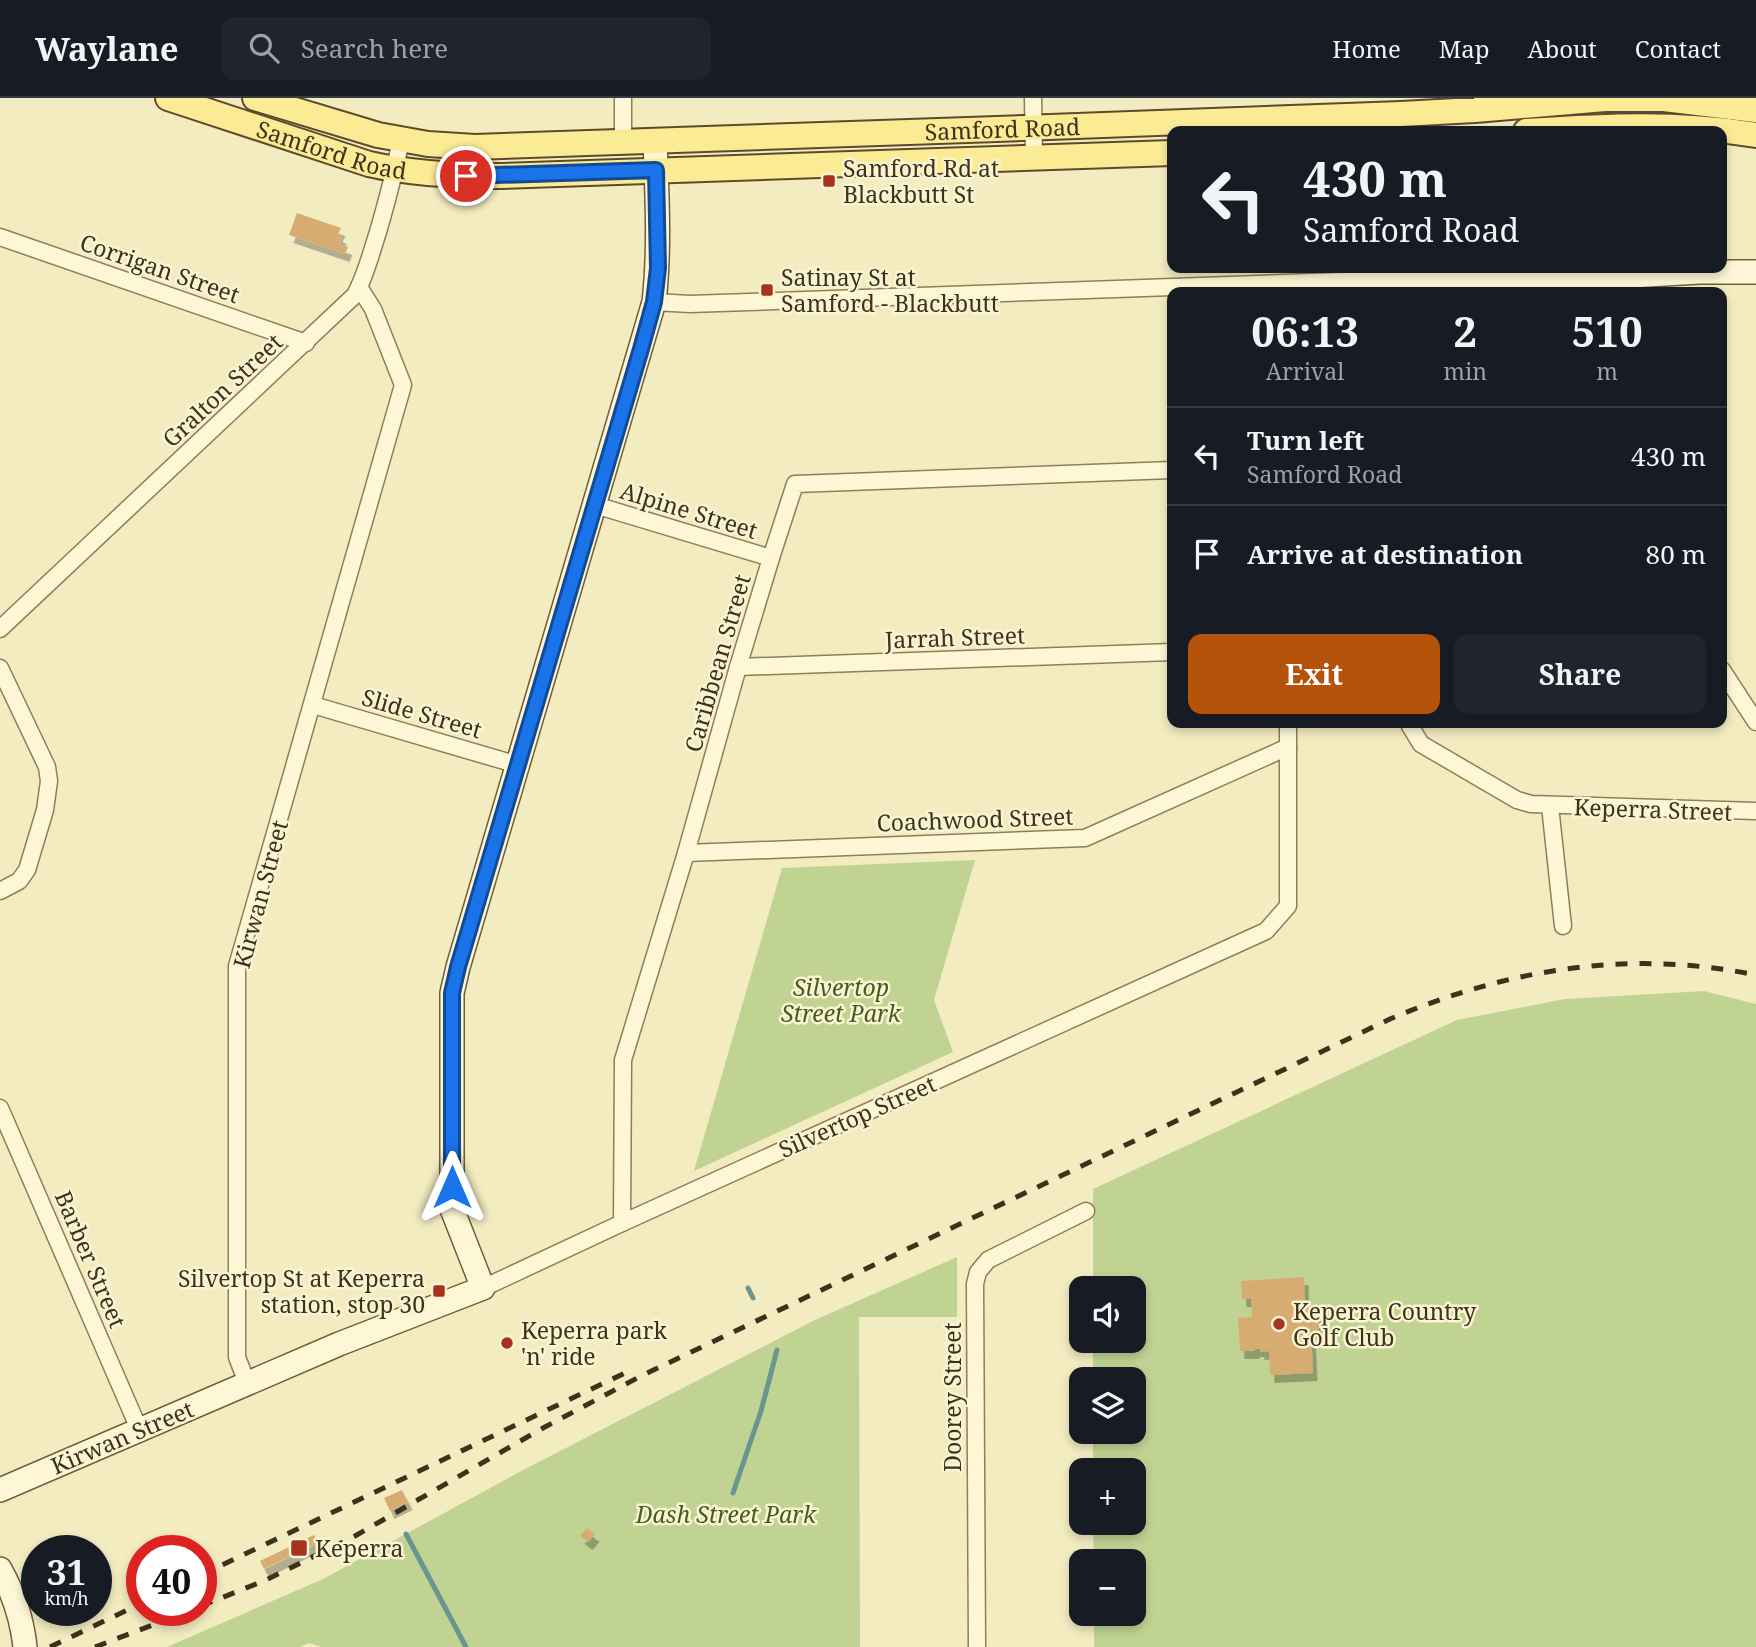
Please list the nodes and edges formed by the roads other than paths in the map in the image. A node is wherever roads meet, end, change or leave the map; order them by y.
1 (168, 98) edge
2 (623, 98) edge
3 (1032, 98) edge
4 (264, 99) edge
5 (1684, 100) edge
6 (1751, 106) edge
7 (1401, 122) edge
8 (1607, 126) edge
9 (1652, 126) edge
10 (1680, 126) edge
11 (1033, 128) junction
12 (1727, 130) edge
13 (1756, 135) edge
14 (401, 139) junction
15 (654, 141) junction
16 (623, 142) junction
17 (1167, 153) edge
18 (1034, 158) junction
19 (395, 170) junction
20 (656, 170) junction
21 (0, 237) edge
22 (1727, 272) edge
23 (1756, 272) edge
24 (1691, 273) edge
25 (1409, 281) edge
26 (1597, 285) edge
27 (359, 287) junction
28 (1167, 287) edge
29 (1171, 287) edge
30 (654, 302) junction
31 (306, 342) junction
32 (1167, 470) edge
33 (595, 505) junction
34 (771, 558) junction
35 (2, 625) edge
36 (1167, 652) edge
37 (738, 667) junction
38 (0, 668) edge
39 (1727, 678) edge
40 (313, 705) junction
41 (1756, 722) edge
42 (1288, 728) edge
43 (1411, 728) edge
44 (1288, 747) junction
45 (518, 765) junction
46 (1550, 806) junction
47 (1756, 811) edge
48 (686, 853) junction
49 (0, 891) edge
50 (1563, 926) dead end
51 (0, 1108) edge
52 (1086, 1211) dead end
53 (622, 1223) junction
54 (483, 1288) junction
55 (247, 1383) junction
56 (139, 1429) junction
57 (0, 1490) edge
58 (0, 1569) edge
59 (0, 1602) edge
60 (25, 1647) edge
61 (976, 1647) edge

1 - 19 main road, Samford Road
2 - 16 street
3 - 11 street
4 - 14 main road, Samford Road
5 - 6 main road, Samford Road
5 - 7 main road, Samford Road
5 - 10 street
7 - 11 main road, Samford Road
8 - 9 main road
11 - 15 main road, Samford Road
11 - 18 street
12 - 13 main road
14 - 16 main road, Samford Road
14 - 19 street, Gralton Street
15 - 16 main road, Samford Road
15 - 20 street
17 - 18 main road, Samford Road
18 - 20 main road, Samford Road
19 - 20 main road, Samford Road
19 - 27 street, Gralton Street
20 - 30 street
21 - 31 street, Corrigan Street
22 - 23 street
24 - 26 street
25 - 26 street
25 - 29 street
27 - 31 street, Gralton Street
27 - 40 street, Kirwan Street
28 - 30 street
30 - 33 street
31 - 35 street, Gralton Street
32 - 34 street, Caribbean Street
33 - 34 street, Alpine Street
33 - 45 street
34 - 37 street, Caribbean Street
36 - 37 street, Jarrah Street
37 - 48 street, Caribbean Street
38 - 49 street
39 - 41 street
40 - 45 street, Slide Street
40 - 55 street, Kirwan Street
42 - 44 street, Silvertop Street
43 - 46 street, Keperra Street
44 - 48 street, Coachwood Street
44 - 53 street, Silvertop Street
45 - 54 street
46 - 47 street, Keperra Street
46 - 50 street, Keperra Street
48 - 53 street, Caribbean Street
51 - 56 street, Barber Street
52 - 61 street, Doorey Street
53 - 54 street, Silvertop Street
54 - 55 street, Silvertop Street
55 - 56 street, Kirwan Street
56 - 57 street, Kirwan Street
58 - 60 street
59 - 60 street

